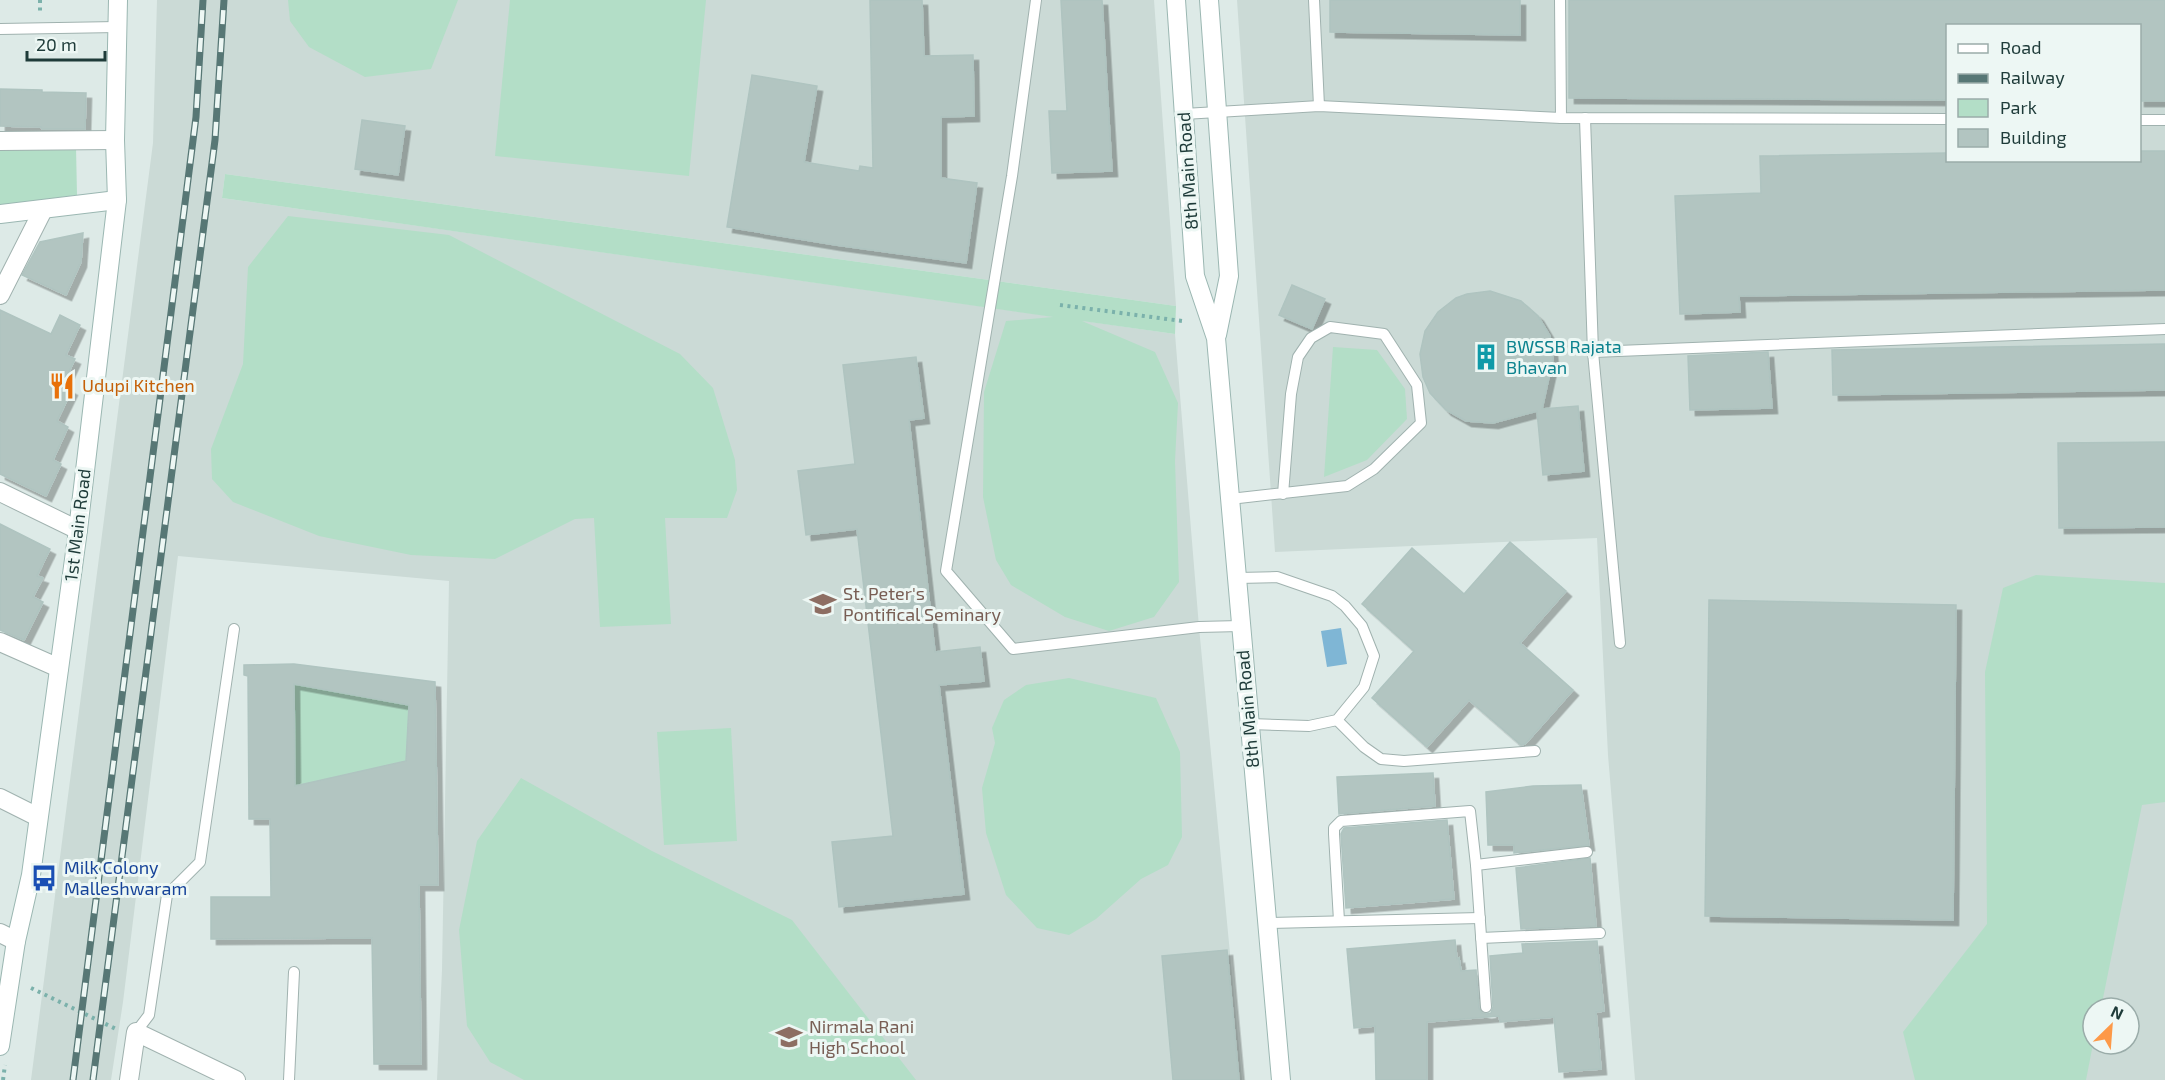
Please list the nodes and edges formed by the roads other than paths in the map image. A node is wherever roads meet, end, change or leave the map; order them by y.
1 (118, 0) edge
2 (1036, 0) edge
3 (1176, 0) edge
4 (1209, 0) edge
5 (1314, 0) edge
6 (1560, 0) edge
7 (117, 27) junction
8 (0, 28) edge
9 (1319, 106) junction
10 (1217, 111) junction
11 (1184, 114) junction
12 (1561, 118) junction
13 (1585, 118) junction
14 (1946, 119) edge
15 (2141, 120) edge
16 (2165, 120) edge
17 (115, 140) junction
18 (0, 141) edge
19 (117, 200) junction
20 (43, 210) junction
21 (0, 214) edge
22 (0, 296) edge
23 (2165, 329) edge
24 (1216, 338) junction
25 (1593, 352) junction
26 (0, 492) edge
27 (1283, 494) junction
28 (1230, 499) junction
29 (78, 530) junction
30 (1238, 578) junction
31 (1240, 626) junction
32 (234, 629) dead end
33 (0, 642) edge
34 (1620, 643) dead end
35 (59, 668) junction
36 (1337, 720) junction
37 (1250, 724) junction
38 (1535, 752) dead end
39 (0, 798) edge
40 (38, 817) junction
41 (1587, 852) dead end
42 (1476, 865) junction
43 (1480, 918) junction
44 (1339, 921) junction
45 (1267, 923) junction
46 (1600, 933) dead end
47 (8, 937) edge
48 (1481, 938) junction
49 (294, 972) dead end
50 (1486, 1007) dead end
51 (135, 1036) junction
52 (0, 1046) edge
53 (129, 1080) edge
54 (236, 1080) edge
55 (289, 1080) edge
56 (1281, 1080) edge

1 - 7 main road, 1st Main Road
2 - 31 lane
3 - 11 main road, 8th Main Road
4 - 10 main road, 8th Main Road
5 - 9 lane
6 - 12 lane
7 - 8 lane
7 - 17 main road, 1st Main Road
9 - 10 lane
9 - 12 lane
10 - 11 lane
10 - 24 main road, 8th Main Road
11 - 24 main road, 8th Main Road
12 - 13 lane
13 - 14 lane
13 - 25 lane
15 - 16 lane
17 - 18 main road
17 - 19 main road, 1st Main Road
19 - 20 main road
19 - 29 main road, 1st Main Road
20 - 21 main road
20 - 22 main road
23 - 25 lane
24 - 28 main road, 8th Main Road
25 - 34 lane
26 - 29 main road
27 - 27 lane
27 - 28 lane
28 - 30 main road, 8th Main Road
29 - 35 main road, 1st Main Road
30 - 31 main road, 8th Main Road
30 - 36 lane
31 - 37 main road, 8th Main Road
32 - 51 lane
33 - 35 main road
35 - 40 main road, 1st Main Road
36 - 37 lane
36 - 38 lane
37 - 45 main road, 8th Main Road
39 - 40 main road
40 - 47 main road, 1st Main Road
41 - 42 lane
42 - 43 lane
42 - 44 lane
43 - 44 lane
43 - 48 lane
44 - 45 lane
45 - 56 main road, 8th Main Road
46 - 48 lane
47 - 52 main road, 1st Main Road
48 - 50 lane
49 - 55 lane
51 - 53 main road
51 - 54 main road

